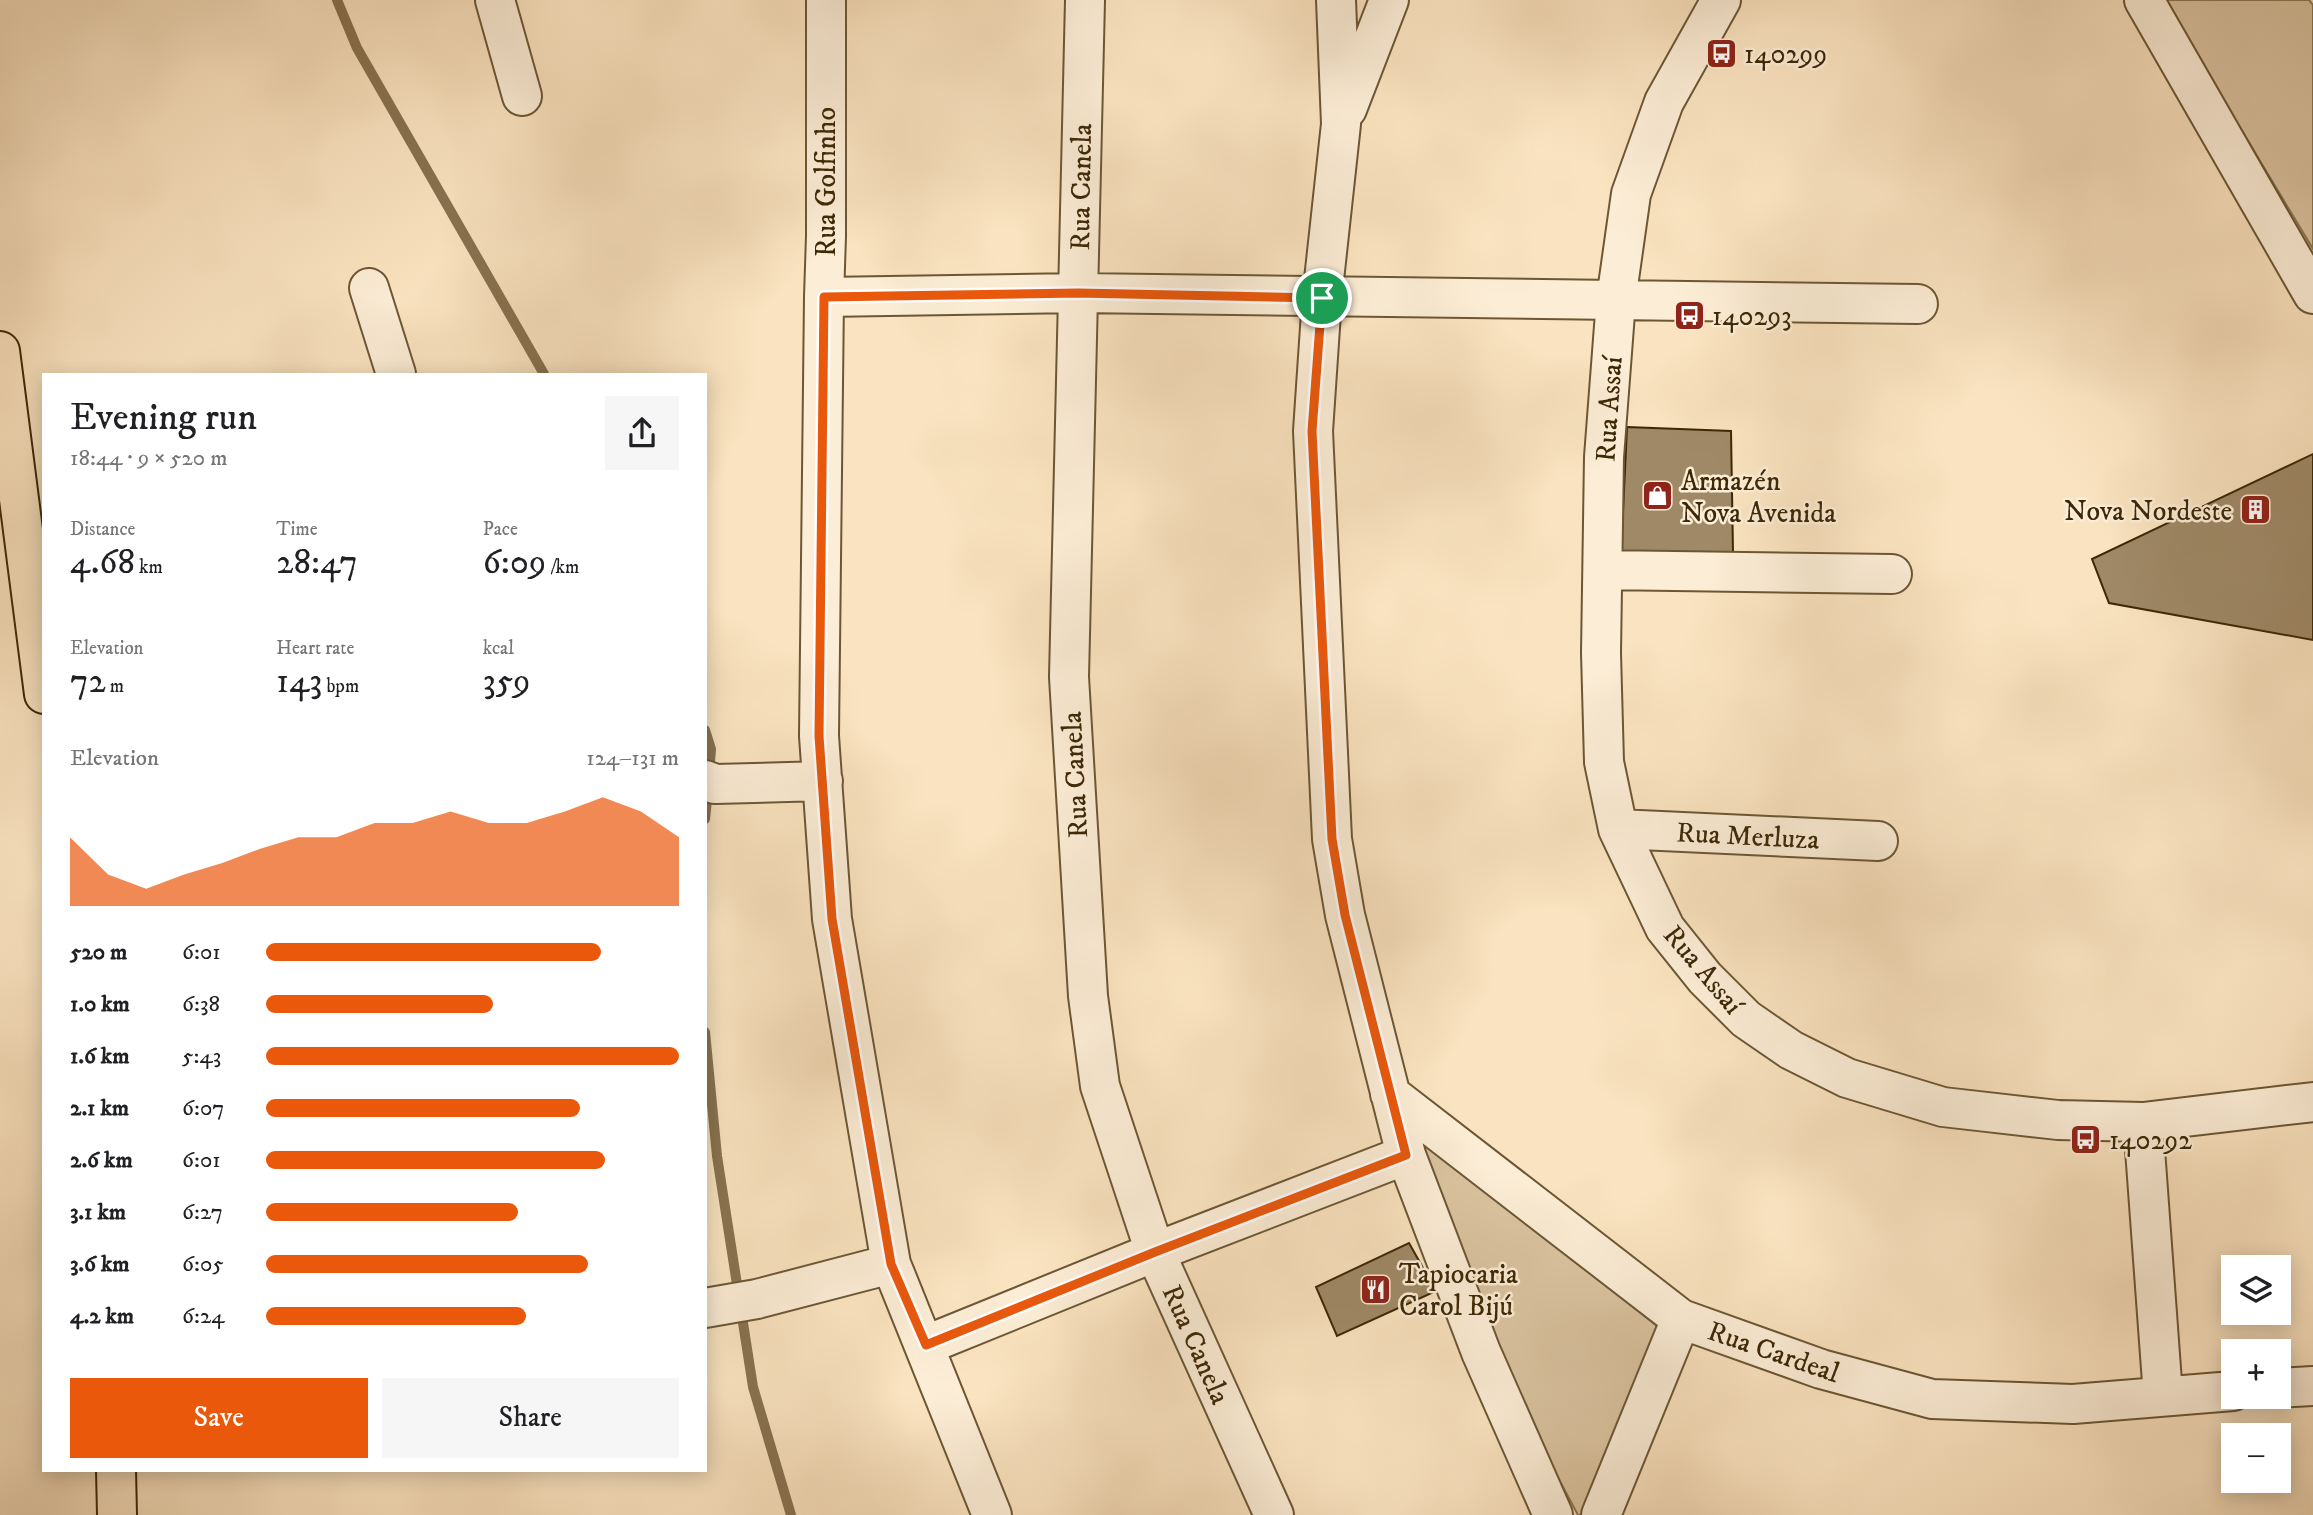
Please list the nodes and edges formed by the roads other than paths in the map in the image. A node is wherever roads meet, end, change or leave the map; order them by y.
1 (495, 0) edge
2 (826, 0) edge
3 (1085, 0) edge
4 (1336, 0) edge
5 (1389, 0) edge
6 (1721, 0) edge
7 (2144, 0) edge
8 (522, 96) dead end
9 (1341, 124) junction
10 (369, 288) dead end
11 (1078, 293) junction
12 (2313, 294) edge
13 (824, 297) junction
14 (1322, 298) junction
15 (1615, 300) junction
16 (1918, 304) dead end
17 (0, 351) edge
18 (396, 373) edge
19 (1602, 570) junction
20 (1892, 574) dead end
21 (42, 678) edge
22 (822, 780) junction
23 (710, 782) edge
24 (1618, 830) junction
25 (1878, 841) dead end
26 (1390, 1094) junction
27 (2313, 1102) edge
28 (2143, 1122) junction
29 (1406, 1155) junction
30 (1155, 1252) junction
31 (891, 1264) junction
32 (707, 1308) edge
33 (1681, 1319) junction
34 (926, 1345) junction
35 (2313, 1386) edge
36 (2291, 1387) edge
37 (2221, 1392) edge
38 (2163, 1396) junction
39 (116, 1472) edge
40 (117, 1515) edge
41 (992, 1515) edge
42 (1274, 1515) edge
43 (1553, 1515) edge
44 (1601, 1515) edge

1 - 8 street
2 - 13 street, Rua Golfinho
3 - 11 street, Rua Canela
4 - 9 street
5 - 9 street
6 - 15 street, Rua Assaí
7 - 12 street
9 - 14 street
10 - 18 street
11 - 13 street
11 - 14 street
11 - 30 street, Rua Canela
13 - 22 street, Rua Golfinho
14 - 15 street
14 - 26 street
15 - 16 street
15 - 19 street, Rua Assaí
17 - 21 main road
19 - 20 street
19 - 24 street, Rua Assaí
22 - 23 street
22 - 31 street, Rua Golfinho
24 - 25 street, Rua Merluza
24 - 28 street, Rua Assaí
26 - 29 street
26 - 33 street, Rua Cardeal
27 - 28 street, Rua Assaí
28 - 38 street
29 - 30 street
29 - 43 street
30 - 34 street
30 - 42 street, Rua Canela
31 - 32 street
31 - 34 street, Rua Golfinho
33 - 38 street, Rua Cardeal
33 - 44 street
34 - 41 street, Rua Golfinho
35 - 36 street
37 - 38 street, Rua Cardeal
39 - 40 main road

